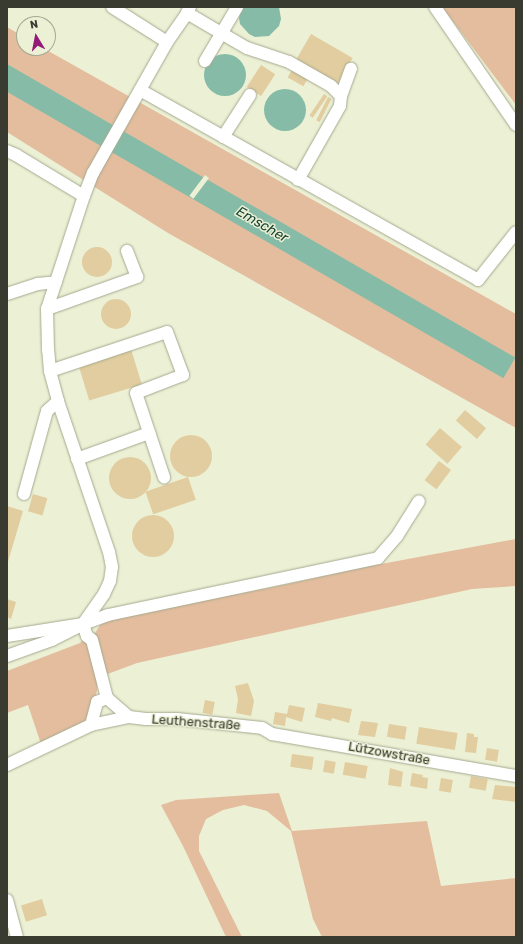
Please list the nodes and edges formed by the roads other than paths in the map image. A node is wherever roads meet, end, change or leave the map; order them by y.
1 (112, 7) edge
2 (237, 7) edge
3 (435, 7) edge
4 (188, 10) edge
5 (222, 33) junction
6 (167, 42) junction
7 (206, 62) dead end
8 (351, 70) dead end
9 (140, 90) junction
10 (250, 95) dead end
11 (341, 96) junction
12 (516, 125) edge
13 (223, 137) junction
14 (10, 152) edge
15 (298, 180) junction
16 (84, 196) junction
17 (516, 232) edge
18 (127, 250) dead end
19 (56, 282) junction
20 (7, 294) edge
21 (47, 309) junction
22 (50, 371) junction
23 (58, 401) junction
24 (149, 433) junction
25 (77, 459) junction
26 (164, 477) dead end
27 (24, 494) dead end
28 (419, 501) dead end
29 (83, 624) junction
30 (7, 636) edge
31 (7, 656) edge
32 (107, 698) junction
33 (129, 717) junction
34 (91, 725) junction
35 (262, 728) joint
36 (7, 765) edge
37 (516, 776) edge
38 (7, 900) edge
39 (17, 937) edge

1 - 6 street
2 - 5 street
3 - 12 street
4 - 5 street
4 - 6 street
5 - 7 street
5 - 11 street
6 - 9 street
8 - 11 street
9 - 13 street
9 - 16 street
10 - 13 street
11 - 15 street
13 - 15 street
14 - 16 street
15 - 17 street
16 - 19 street
18 - 21 street
19 - 20 street
19 - 21 street
21 - 22 street
22 - 23 street
22 - 24 street
23 - 25 street
23 - 27 street
24 - 25 street
24 - 26 street
25 - 29 street
28 - 29 street
29 - 30 street
29 - 31 street
29 - 32 street
32 - 33 street
32 - 34 street
33 - 34 street, Leuthenstraße
33 - 35 street, Leuthenstraße
34 - 36 street, Leuthenstraße
35 - 37 street, Lützowstraße
38 - 39 street

